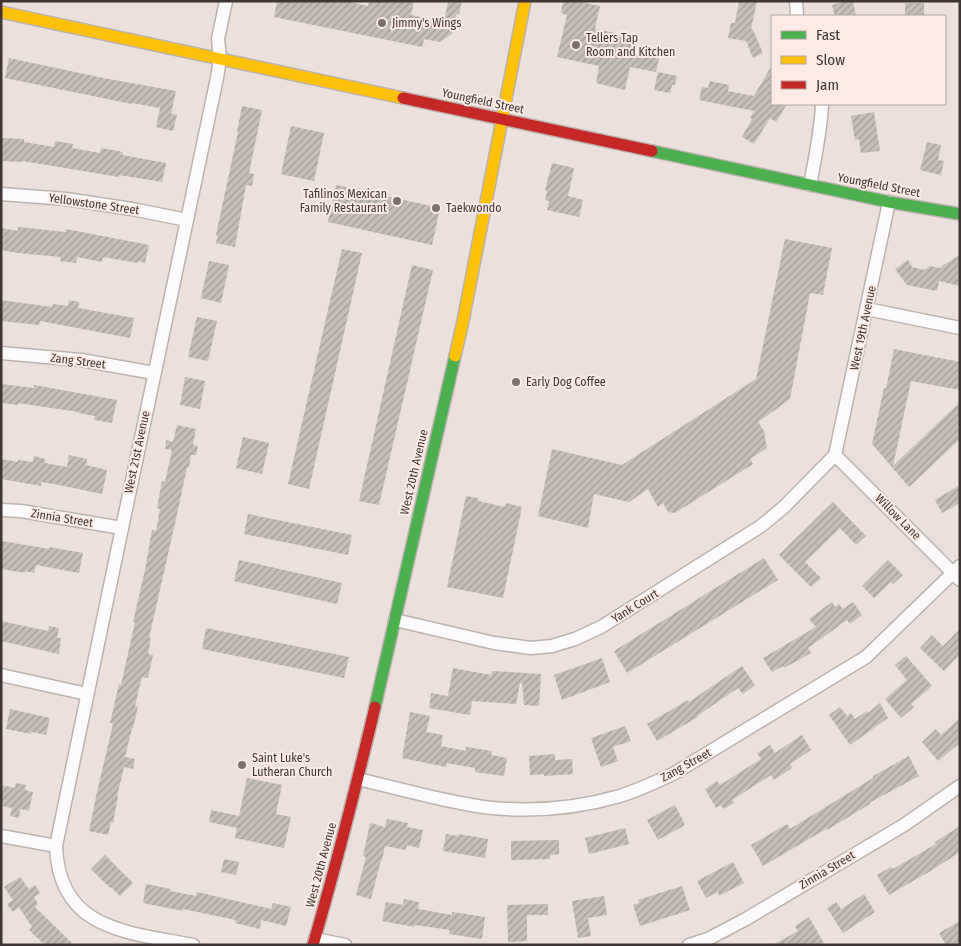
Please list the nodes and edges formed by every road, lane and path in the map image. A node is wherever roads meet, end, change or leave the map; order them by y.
1 (226, 1) edge
2 (525, 1) edge
3 (796, 1) edge
4 (1, 12) edge
5 (797, 15) edge
6 (220, 58) junction
7 (822, 105) edge
8 (502, 120) junction
9 (810, 185) junction
10 (1, 194) edge
11 (889, 202) junction
12 (960, 214) edge
13 (187, 220) junction
14 (867, 309) junction
15 (960, 328) edge
16 (1, 353) edge
17 (154, 373) junction
18 (835, 455) junction
19 (1, 510) edge
20 (122, 528) junction
21 (958, 573) edge
22 (395, 620) junction
23 (1, 675) edge
24 (87, 694) junction
25 (358, 779) junction
26 (960, 786) edge
27 (1, 836) edge
28 (56, 846) junction
29 (314, 942) edge
30 (193, 945) edge
31 (345, 945) edge
32 (690, 945) edge

1 - 6 street, West 21st Avenue
2 - 8 street, West 20th Avenue
3 - 5 street
4 - 6 street, Youngfield Street
6 - 8 street, Youngfield Street
6 - 13 street, West 21st Avenue
7 - 9 street
8 - 9 street, Youngfield Street
8 - 22 street, West 20th Avenue
9 - 11 street, Youngfield Street
10 - 13 street, Yellowstone Street
11 - 12 street, Youngfield Street
11 - 14 street, West 19th Avenue
13 - 17 street, West 21st Avenue
14 - 15 street
14 - 18 street, West 19th Avenue
16 - 17 street, Zang Street
17 - 20 street, West 21st Avenue
18 - 21 street, Willow Lane
18 - 22 street, Yank Court
19 - 20 street, Zinnia Street
20 - 24 street, West 21st Avenue
21 - 25 street, Zang Street
22 - 25 street, West 20th Avenue
23 - 24 street
24 - 28 street, West 21st Avenue
25 - 29 street, West 20th Avenue
26 - 32 street, Zinnia Street
27 - 28 street
28 - 30 street, West 21st Avenue
29 - 31 street

